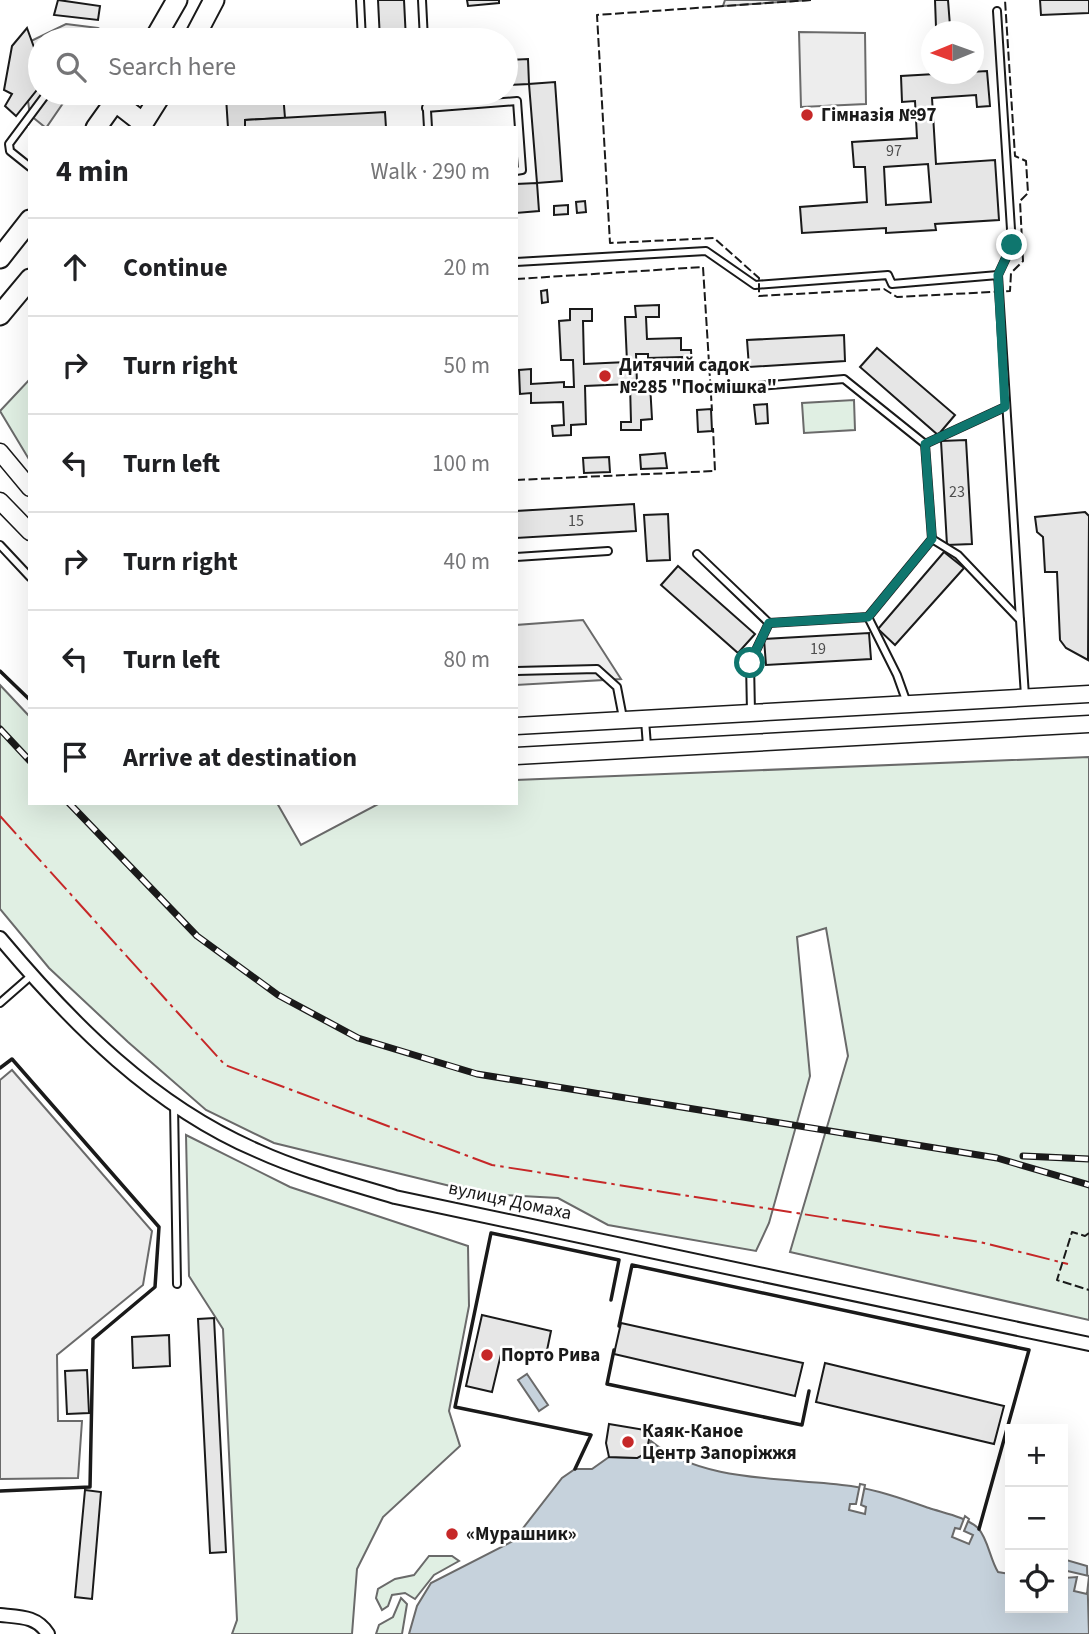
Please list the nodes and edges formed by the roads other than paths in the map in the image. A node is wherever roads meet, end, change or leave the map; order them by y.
1 (177, 0) edge
2 (214, 0) edge
3 (360, 0) edge
4 (422, 0) edge
5 (997, 11) dead end
6 (162, 28) edge
7 (199, 28) edge
8 (361, 28) edge
9 (423, 28) edge
10 (38, 105) edge
11 (109, 105) edge
12 (122, 105) edge
13 (154, 105) edge
14 (465, 105) edge
15 (517, 105) edge
16 (426, 108) joint
17 (141, 125) edge
18 (97, 126) edge
19 (428, 126) edge
20 (28, 165) edge
21 (518, 171) edge
22 (28, 222) edge
23 (2, 250) edge
24 (518, 261) edge
25 (998, 275) junction
26 (28, 281) edge
27 (0, 315) edge
28 (733, 388) dead end
29 (1005, 407) junction
30 (925, 444) junction
31 (0, 452) edge
32 (28, 486) edge
33 (0, 501) edge
34 (28, 530) edge
35 (932, 539) junction
36 (0, 545) edge
37 (608, 551) dead end
38 (697, 554) dead end
39 (518, 557) edge
40 (28, 575) edge
41 (868, 617) junction
42 (1020, 620) junction
43 (769, 623) junction
44 (518, 671) edge
45 (1089, 694) edge
46 (1025, 698) junction
47 (907, 705) junction
48 (751, 714) junction
49 (623, 720) junction
50 (645, 720) junction
51 (1089, 724) edge
52 (518, 726) edge
53 (647, 748) junction
54 (518, 756) edge
55 (0, 938) edge
56 (32, 975) junction
57 (0, 1003) edge
58 (174, 1104) junction
59 (177, 1284) dead end
60 (1089, 1344) edge
61 (0, 1615) edge
62 (48, 1634) edge

1 - 6 main road
2 - 7 main road
3 - 8 lane
4 - 9 lane
5 - 25 lane
10 - 20 lane
11 - 18 main road
12 - 17 main road
13 - 17 main road
14 - 16 lane
15 - 21 lane
16 - 19 lane
22 - 23 main road
24 - 25 lane
25 - 29 lane
26 - 27 main road
28 - 30 lane
29 - 30 lane
29 - 42 lane
30 - 35 lane
31 - 32 street
33 - 34 street
35 - 41 lane
35 - 42 lane
36 - 40 lane
37 - 39 lane
38 - 43 lane
41 - 43 lane
41 - 47 lane
42 - 46 lane
43 - 48 lane
44 - 49 lane
45 - 46 street
46 - 47 street
47 - 48 street
48 - 50 street
49 - 50 street
49 - 52 street
50 - 53 lane
51 - 53 street
53 - 54 street
55 - 56 street, вулиця Домаха
56 - 57 lane
56 - 58 street, вулиця Домаха
58 - 59 lane
58 - 60 street, вулиця Домаха
61 - 62 street

